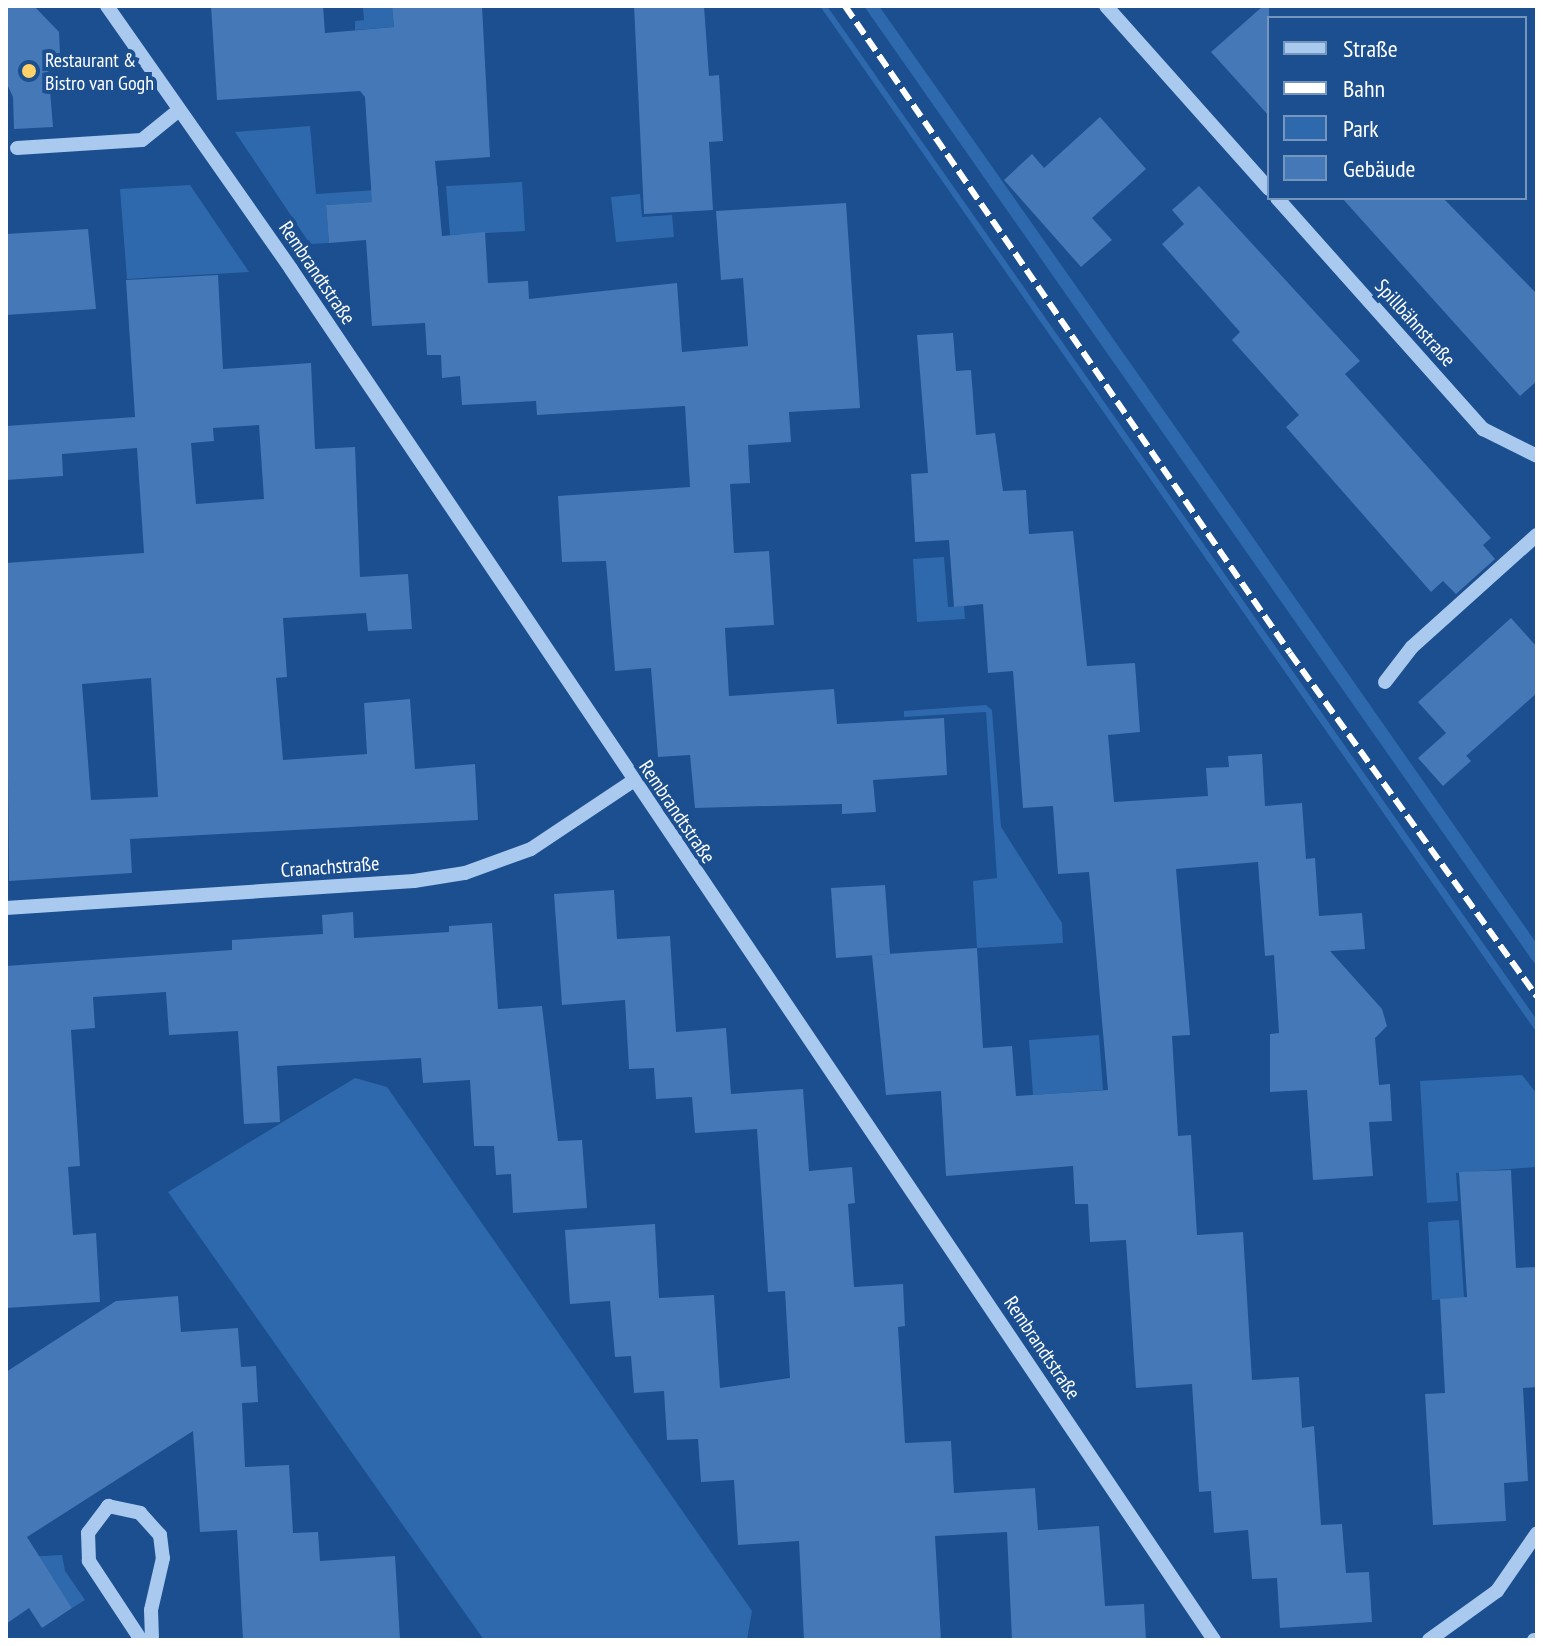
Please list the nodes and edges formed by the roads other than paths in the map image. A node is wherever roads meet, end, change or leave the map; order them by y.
1 (107, 6) edge
2 (1106, 6) edge
3 (179, 110) junction
4 (17, 148) dead end
5 (1267, 187) edge
6 (1279, 200) edge
7 (1537, 456) edge
8 (1537, 535) edge
9 (1385, 682) dead end
10 (633, 781) junction
11 (6, 908) edge
12 (1537, 1533) edge
13 (1445, 1629) junction
14 (141, 1640) edge
15 (152, 1640) edge
16 (1214, 1640) edge
17 (1429, 1640) edge
18 (1456, 1640) edge

1 - 3 street, Rembrandtstraße
2 - 5 street
3 - 4 street
3 - 10 street, Rembrandtstraße
6 - 7 street, Spillbähnstraße
8 - 9 street
10 - 11 street, Cranachstraße
10 - 16 street, Rembrandtstraße
12 - 13 street
13 - 17 street
13 - 18 street
14 - 15 street

